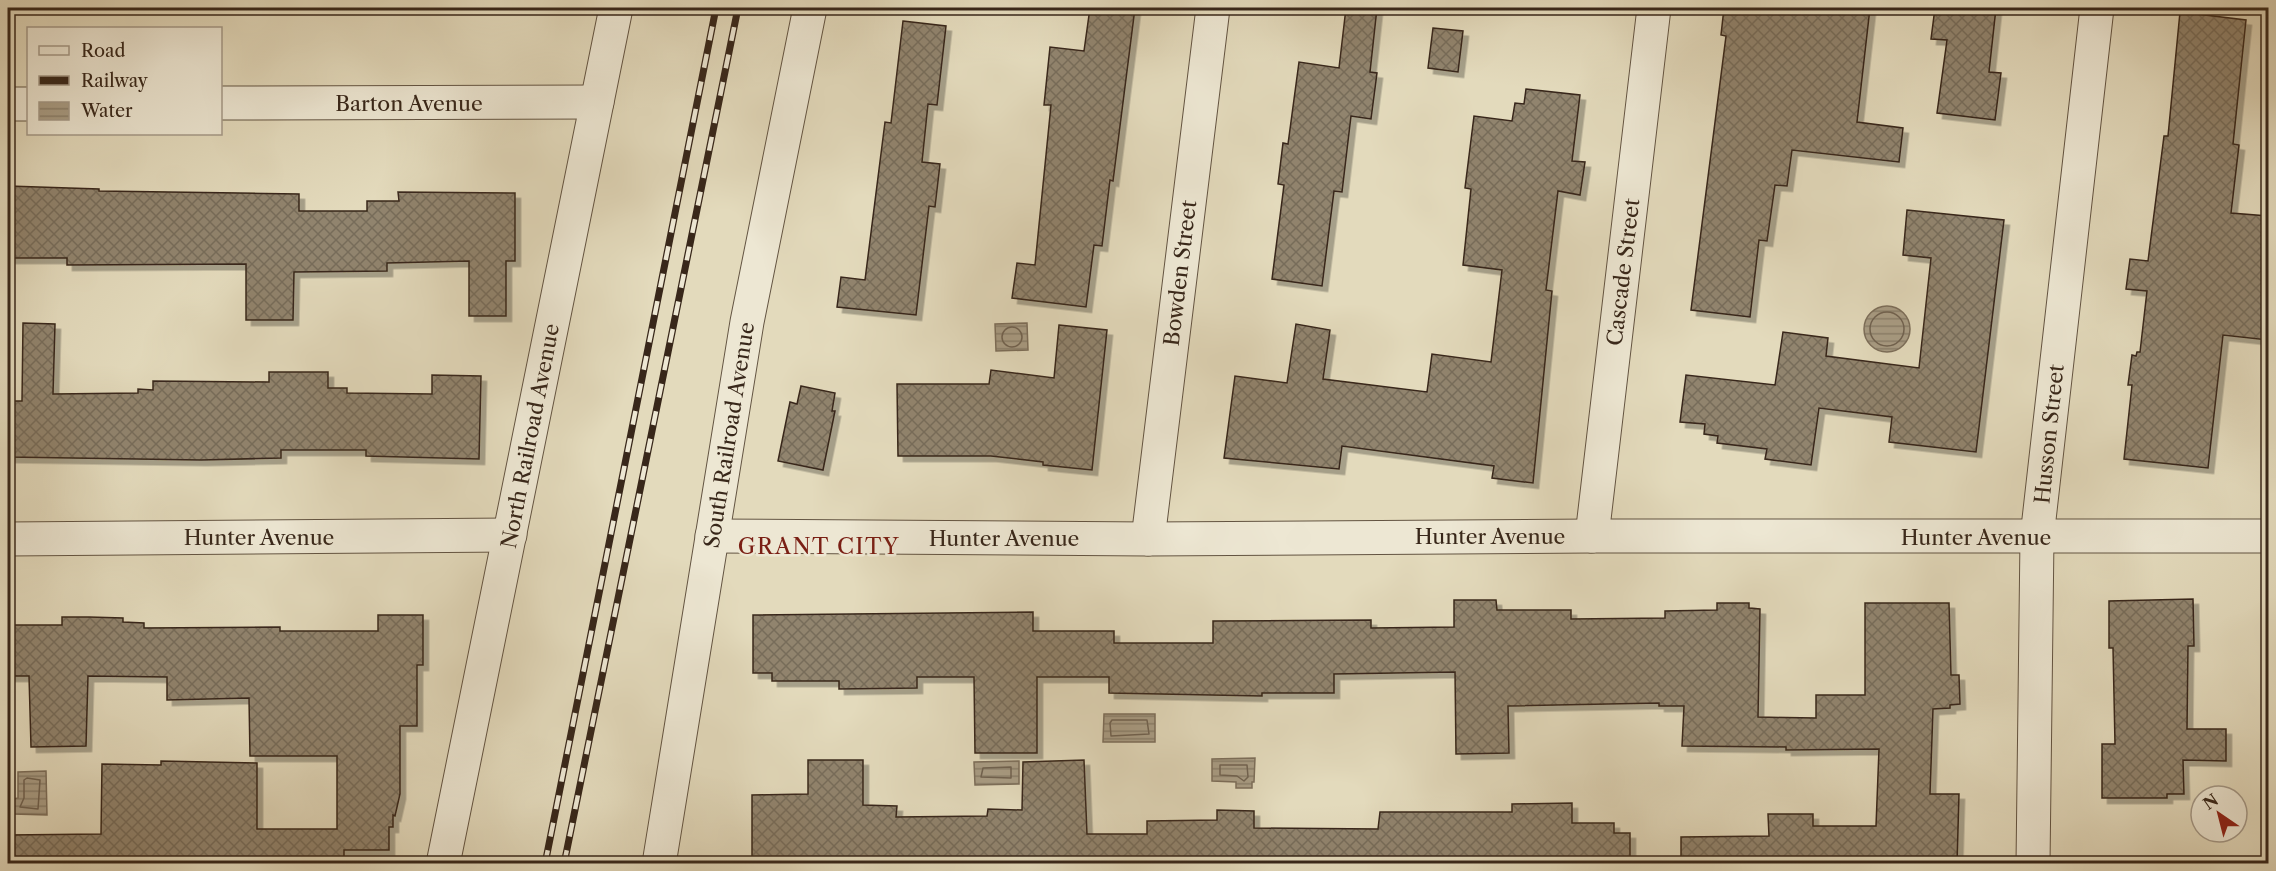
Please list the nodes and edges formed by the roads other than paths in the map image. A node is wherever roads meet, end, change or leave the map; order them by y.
1 (616, 8) edge
2 (810, 8) edge
3 (1213, 8) edge
4 (1654, 8) edge
5 (2097, 8) edge
6 (597, 102) junction
7 (222, 103) edge
8 (8, 104) edge
9 (27, 104) edge
10 (510, 535) junction
11 (712, 536) junction
12 (1592, 536) junction
13 (2268, 536) edge
14 (2037, 537) junction
15 (8, 539) edge
16 (1148, 539) junction
17 (443, 864) edge
18 (659, 864) edge
19 (2033, 864) edge

1 - 6 street, North Railroad Avenue
2 - 11 street, South Railroad Avenue
3 - 16 street, Bowden Street
4 - 12 street, Cascade Street
5 - 14 street, Husson Street
6 - 7 street, Barton Avenue
6 - 10 street, North Railroad Avenue
8 - 9 street
10 - 15 street, Hunter Avenue
10 - 17 street, North Railroad Avenue
11 - 16 street, Hunter Avenue
11 - 18 street, South Railroad Avenue
12 - 14 street, Hunter Avenue
12 - 16 street, Hunter Avenue
13 - 14 street, Hunter Avenue
14 - 19 street, Husson Street

